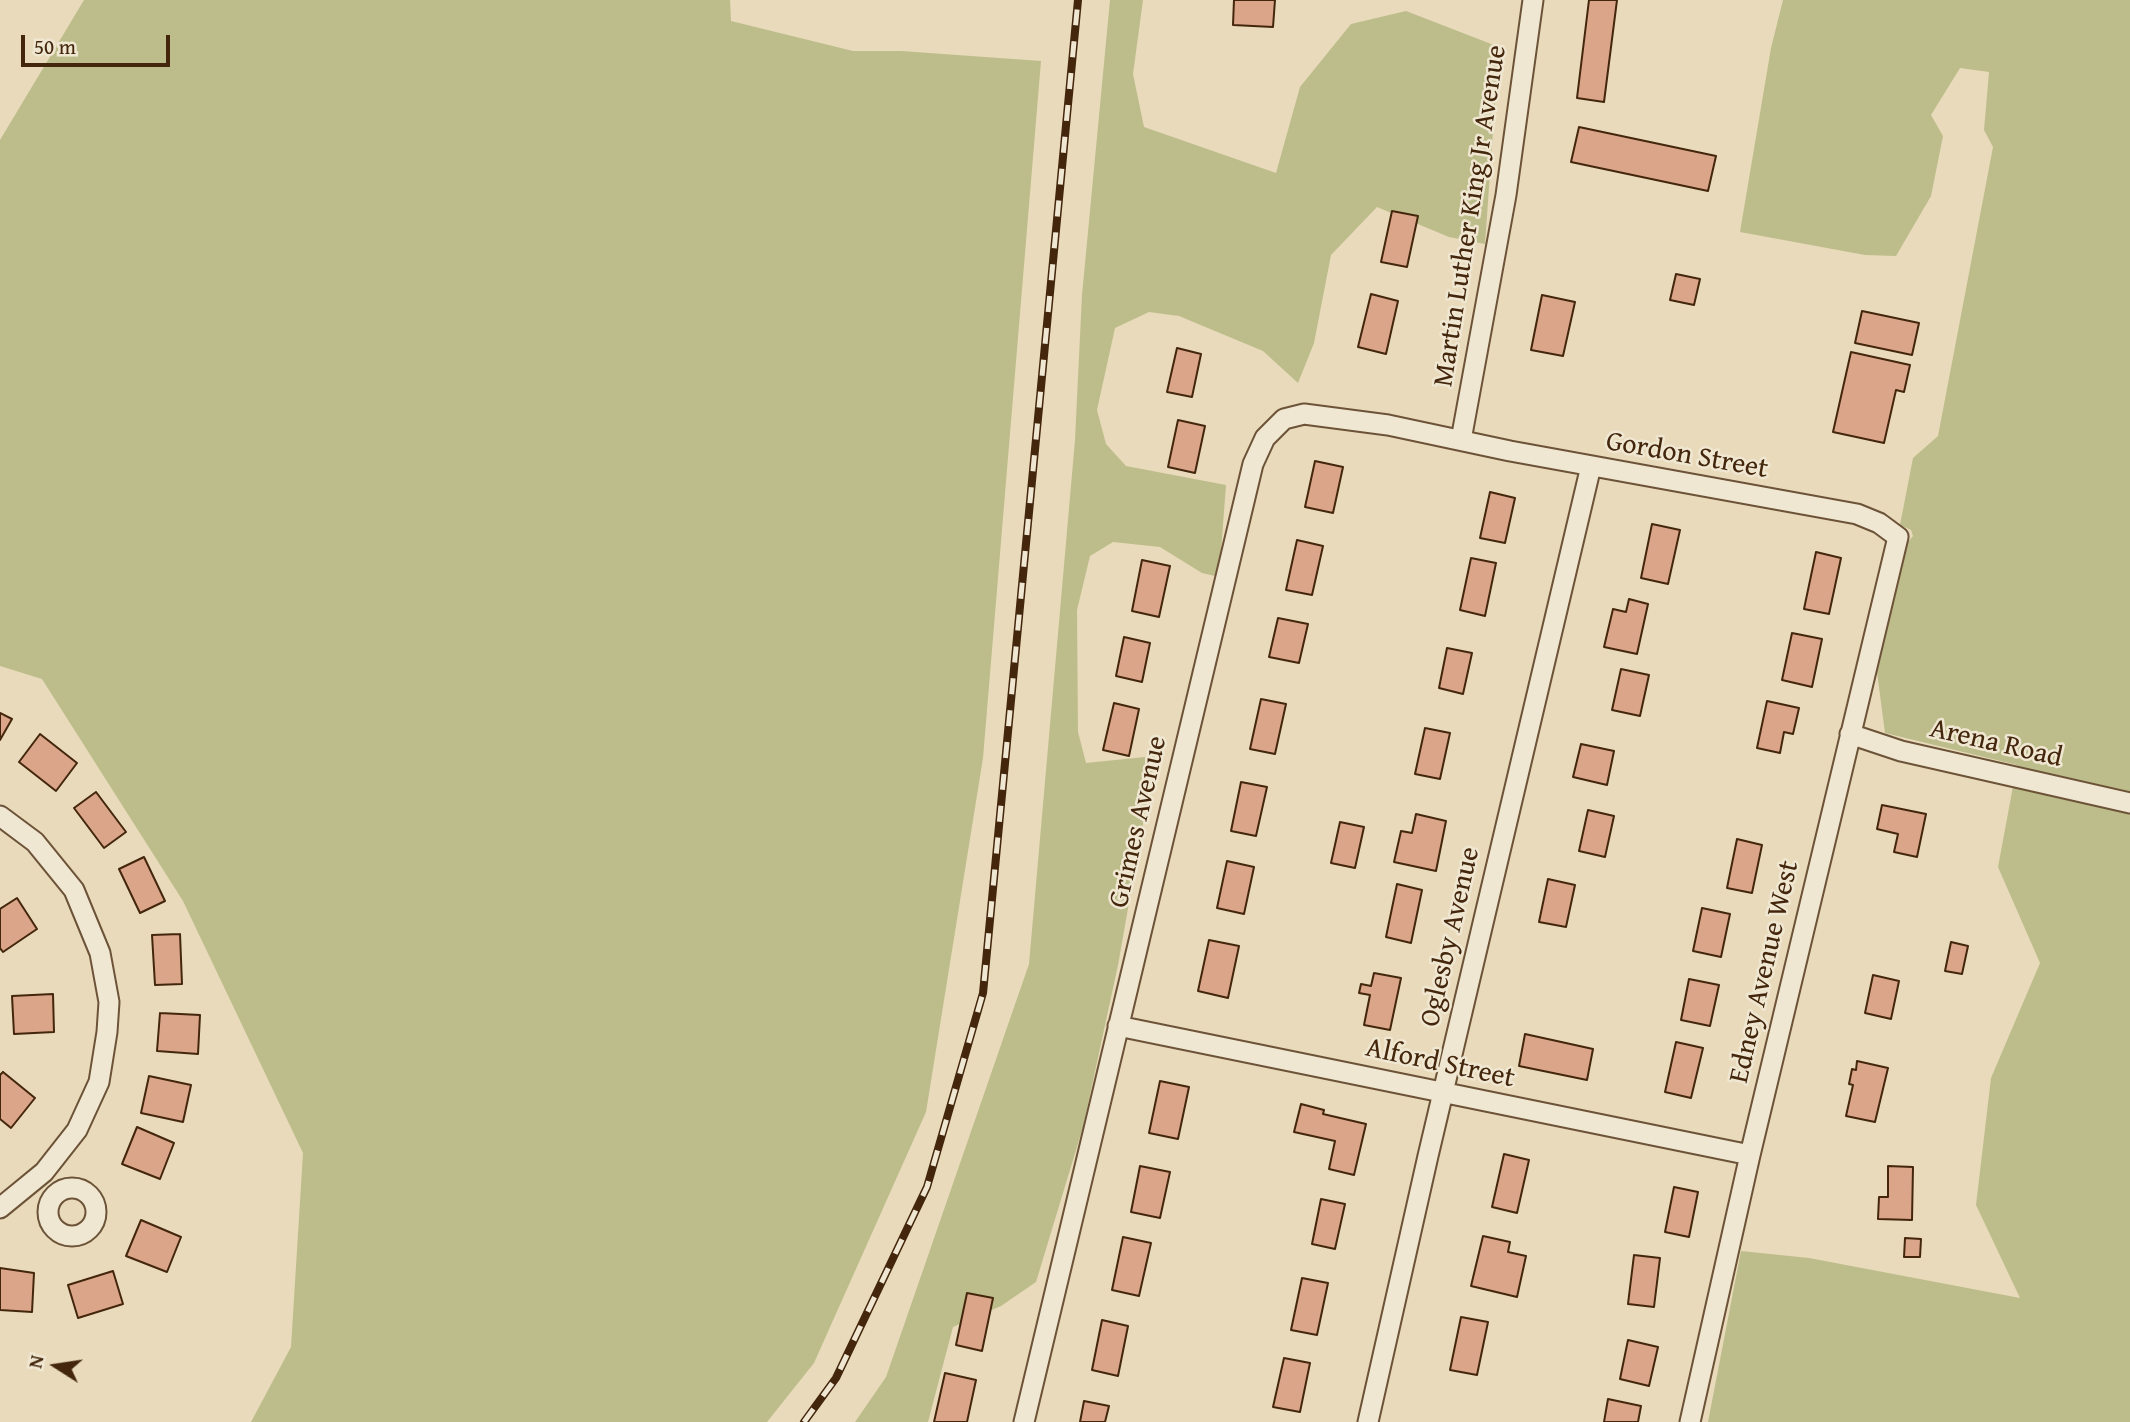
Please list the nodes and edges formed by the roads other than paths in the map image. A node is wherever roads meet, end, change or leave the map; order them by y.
1 (1533, 0) edge
2 (1461, 440) junction
3 (1591, 466) junction
4 (1898, 537) joint
5 (1850, 734) junction
6 (2130, 803) edge
7 (0, 816) edge
8 (1118, 1026) junction
9 (1442, 1094) junction
10 (1750, 1155) junction
11 (39, 1177) junction
12 (55, 1194) dead end
13 (0, 1208) edge
14 (1024, 1422) edge
15 (1368, 1422) edge
16 (1690, 1422) edge

1 - 2 street, Martin Luther King Jr Avenue
2 - 3 street, Gordon Street
2 - 8 street, Grimes Avenue
3 - 4 street, Gordon Street
3 - 9 street, Oglesby Avenue
4 - 5 street, Edney Avenue West
5 - 6 street, Arena Road
5 - 10 street, Edney Avenue West
7 - 11 street
8 - 9 street, Alford Street
8 - 14 street, Grimes Avenue
9 - 10 street, Alford Street
9 - 15 street, Oglesby Avenue
10 - 16 street, Edney Avenue West
11 - 12 street
11 - 13 street

